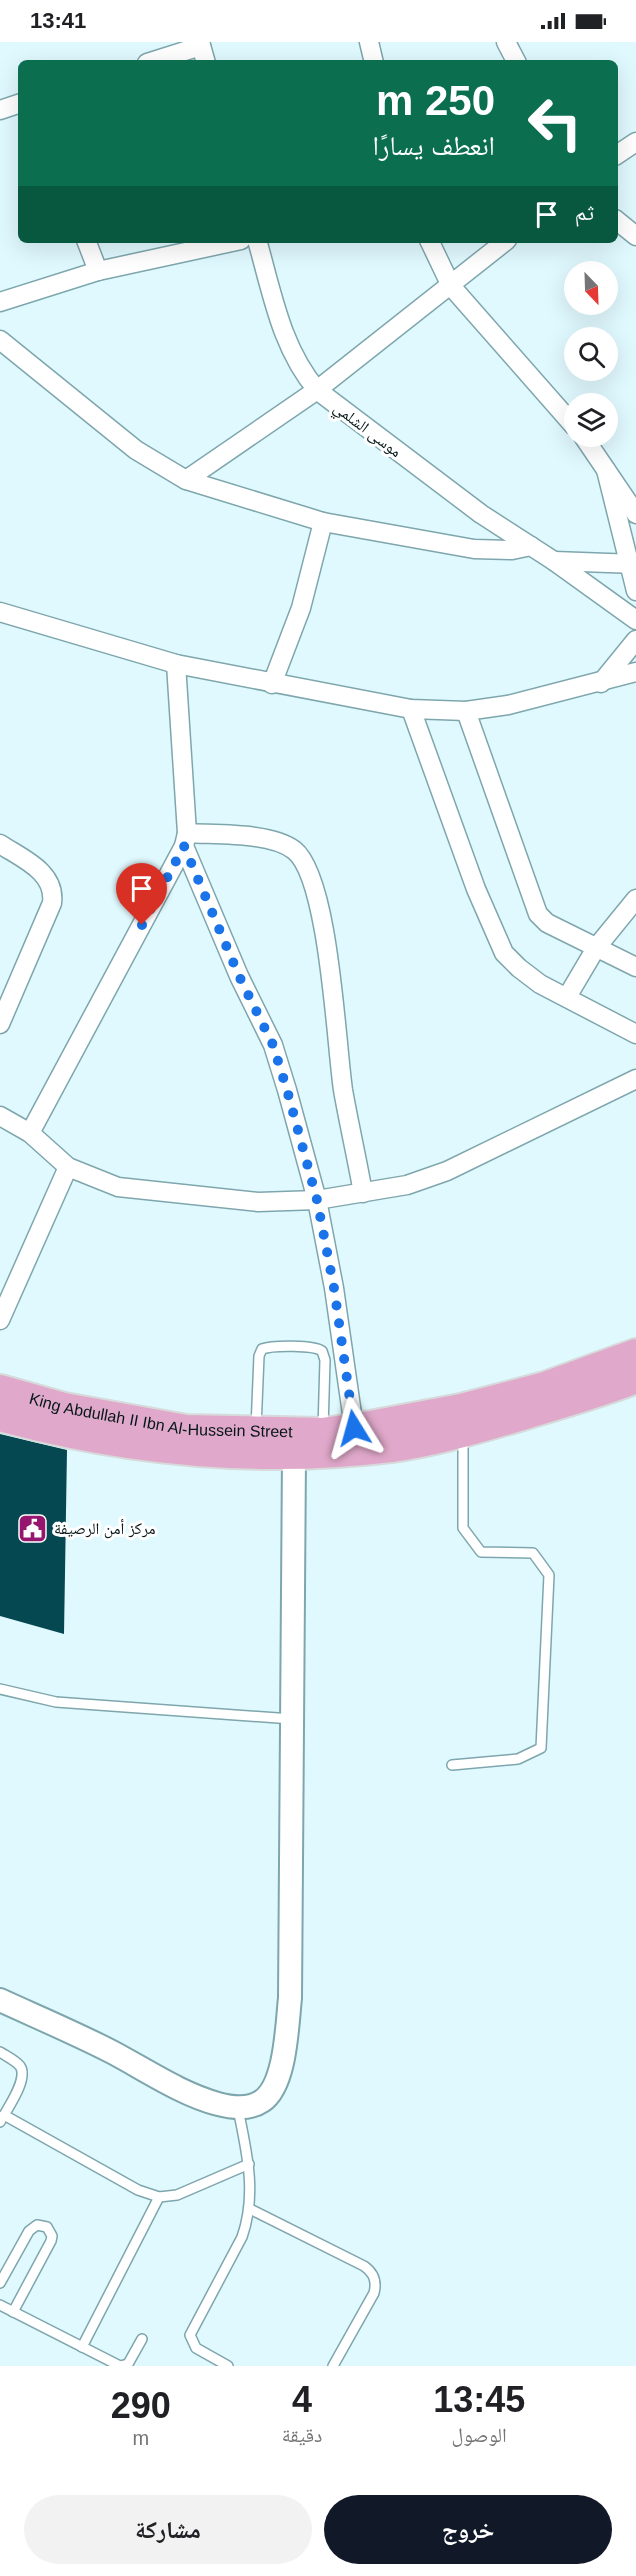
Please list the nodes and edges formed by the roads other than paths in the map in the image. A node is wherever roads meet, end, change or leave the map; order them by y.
1 (369, 42) edge
2 (506, 42) edge
3 (202, 50) edge
4 (160, 60) edge
5 (373, 60) edge
6 (515, 60) edge
7 (18, 104) edge
8 (0, 110) edge
9 (636, 142) edge
10 (618, 154) edge
11 (618, 221) edge
12 (636, 236) edge
13 (87, 243) edge
14 (227, 243) edge
15 (258, 243) edge
16 (430, 243) edge
17 (503, 243) edge
18 (98, 271) junction
19 (451, 286) junction
20 (0, 302) edge
21 (0, 340) edge
22 (317, 390) junction
23 (564, 415) edge
24 (590, 447) edge
25 (606, 470) junction
26 (186, 480) junction
27 (636, 514) edge
28 (323, 522) junction
29 (531, 546) junction
30 (554, 561) junction
31 (633, 563) edge
32 (636, 591) edge
33 (0, 612) edge
34 (636, 620) edge
35 (636, 640) edge
36 (176, 664) junction
37 (636, 672) edge
38 (601, 683) junction
39 (272, 684) junction
40 (411, 709) junction
41 (466, 711) junction
42 (185, 840) junction
43 (0, 844) edge
44 (636, 899) edge
45 (596, 948) junction
46 (636, 967) edge
47 (567, 997) junction
48 (0, 1024) edge
49 (636, 1034) edge
50 (636, 1079) edge
51 (2, 1122) edge
52 (30, 1133) junction
53 (68, 1167) junction
54 (363, 1193) junction
55 (317, 1200) junction
56 (0, 1320) edge
57 (636, 1353) edge
58 (636, 1379) edge
59 (0, 1389) edge
60 (0, 1417) edge
61 (354, 1428) junction
62 (256, 1431) junction
63 (323, 1432) junction
64 (463, 1434) junction
65 (294, 1456) junction
66 (0, 1689) edge
67 (292, 1719) junction
68 (452, 1766) dead end
69 (0, 2000) edge
70 (0, 2052) edge
71 (238, 2109) junction
72 (2, 2119) edge
73 (249, 2164) junction
74 (159, 2197) junction
75 (250, 2209) junction
76 (0, 2283) edge
77 (0, 2305) edge
78 (13, 2312) junction
79 (142, 2339) dead end
80 (81, 2347) junction
81 (228, 2366) edge
82 (333, 2366) edge

1 - 5 street
2 - 6 street
3 - 4 street
7 - 8 street
9 - 10 street
11 - 12 street
13 - 18 street
14 - 18 street
15 - 22 street, موسى الشلمي
16 - 19 street
17 - 19 street
18 - 20 street
19 - 22 street
19 - 23 street
21 - 26 street
22 - 26 street
22 - 29 street, موسى الشلمي
24 - 25 street
25 - 27 street
25 - 31 street
26 - 28 street
28 - 29 street
28 - 39 street
29 - 30 street, موسى الشلمي
30 - 31 street
30 - 34 street, موسى الشلمي
31 - 32 street
33 - 36 street
35 - 38 street
36 - 39 street
36 - 42 street
37 - 38 street
38 - 41 street
39 - 40 street
40 - 41 street
40 - 47 street
41 - 45 street
42 - 52 street
42 - 54 street
42 - 55 street
43 - 48 street
44 - 45 street
45 - 46 street
45 - 47 street
47 - 49 street
50 - 54 street
51 - 52 street
52 - 53 street
53 - 55 street
53 - 56 street
54 - 55 street
55 - 61 street
57 - 61 main road, King Abdullah II Ibn Al-Hussein Street
58 - 64 main road, King Abdullah II Ibn Al-Hussein Street
59 - 62 main road, King Abdullah II Ibn Al-Hussein Street
60 - 65 main road, King Abdullah II Ibn Al-Hussein Street
61 - 63 main road, King Abdullah II Ibn Al-Hussein Street
62 - 63 main road, King Abdullah II Ibn Al-Hussein Street
62 - 63 lane
64 - 65 main road, King Abdullah II Ibn Al-Hussein Street
64 - 68 lane
65 - 67 street
66 - 67 lane
67 - 71 street
69 - 71 street
70 - 72 lane
71 - 73 lane
72 - 74 lane
73 - 74 lane
73 - 75 lane
74 - 80 lane
75 - 81 lane
75 - 82 lane
76 - 78 lane
77 - 78 lane
78 - 80 lane
79 - 80 lane

